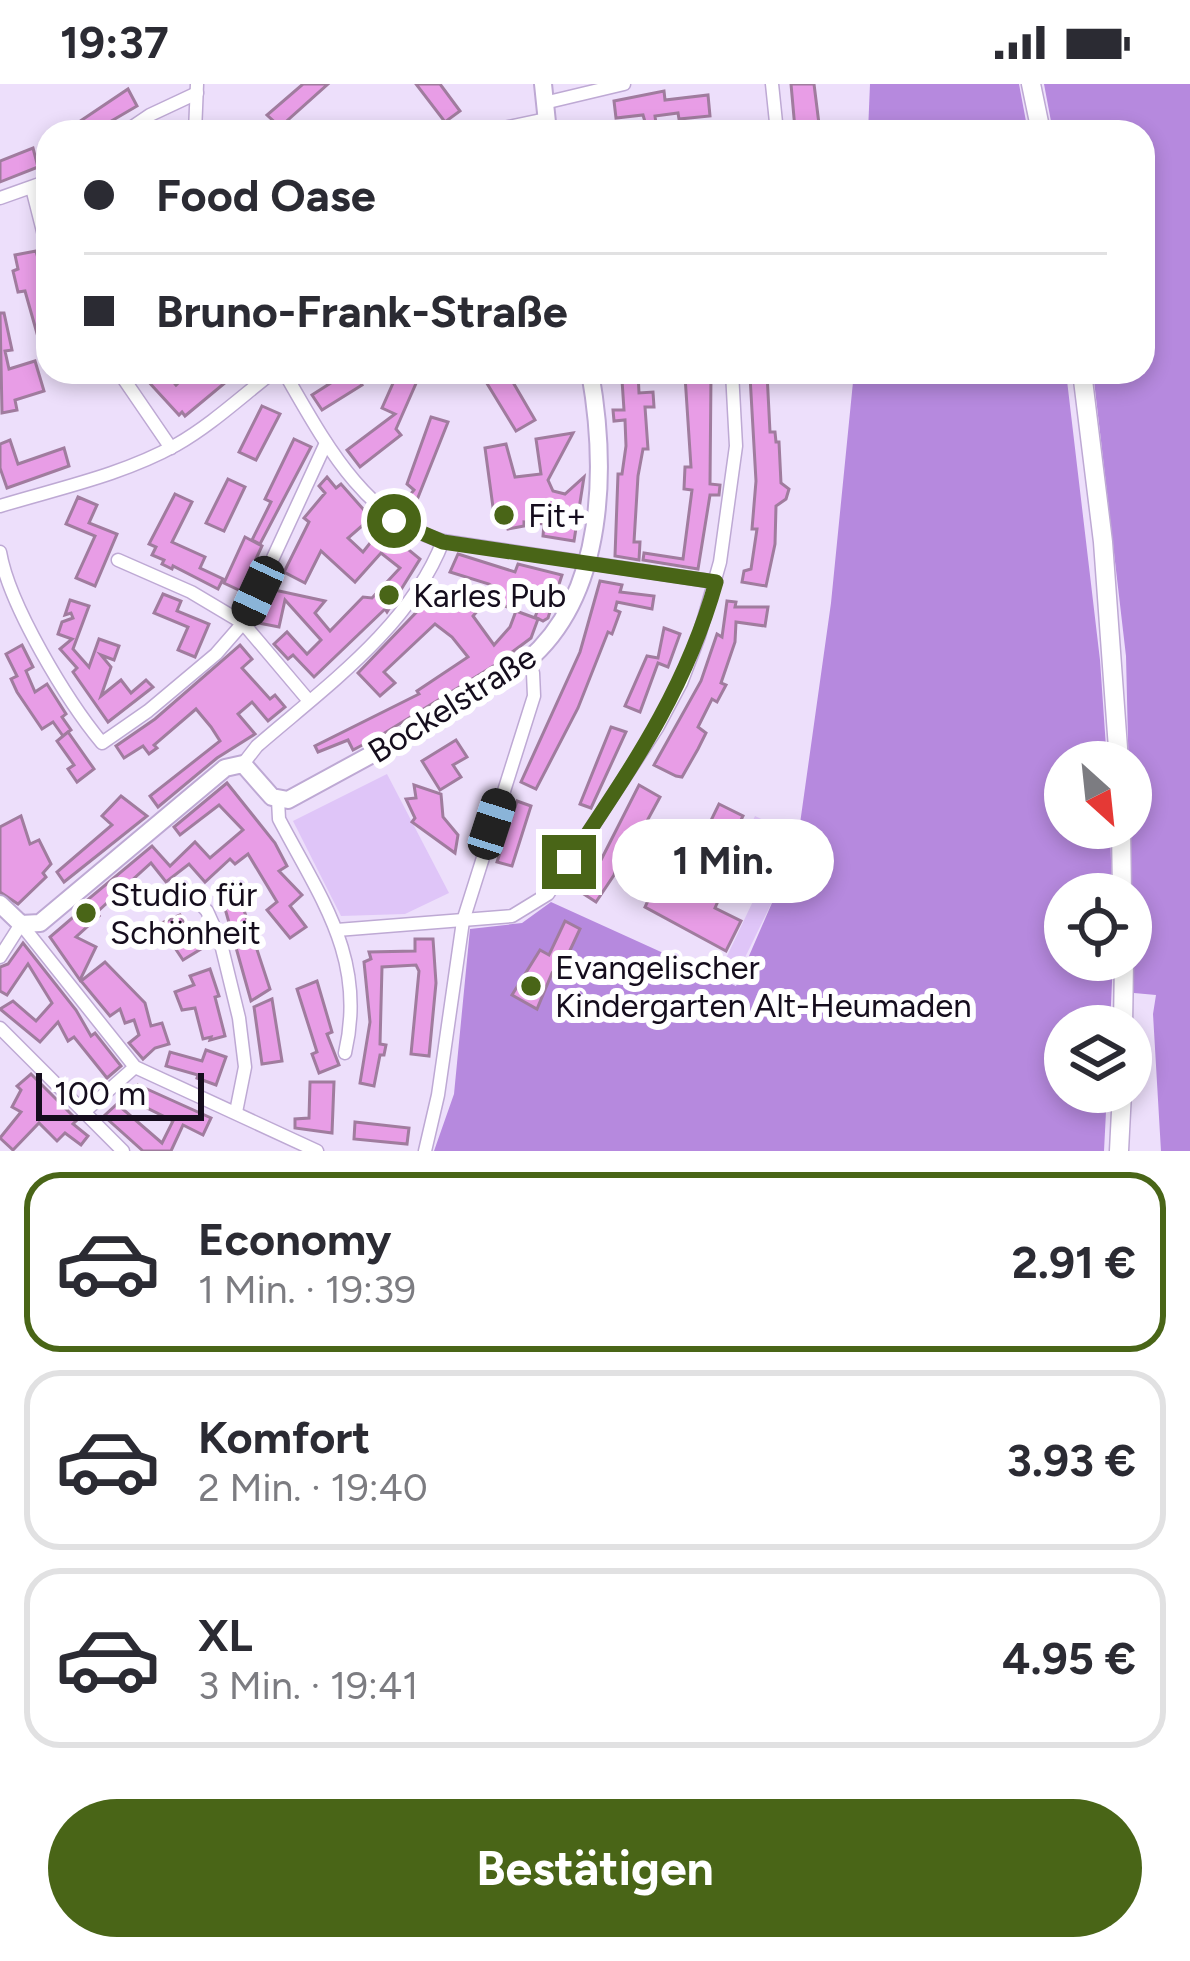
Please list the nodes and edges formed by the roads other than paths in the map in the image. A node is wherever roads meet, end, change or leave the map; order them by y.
1 (624, 84) edge
2 (772, 84) edge
3 (1031, 84) edge
4 (197, 88) edge
5 (545, 109) edge
6 (143, 120) edge
7 (196, 120) edge
8 (516, 120) edge
9 (776, 120) edge
10 (1038, 120) edge
11 (36, 186) edge
12 (32, 188) junction
13 (0, 198) edge
14 (36, 204) edge
15 (127, 384) edge
16 (259, 384) edge
17 (291, 384) edge
18 (591, 384) edge
19 (733, 384) edge
20 (1083, 384) edge
21 (326, 443) junction
22 (171, 448) junction
23 (0, 506) edge
24 (443, 542) junction
25 (0, 552) edge
26 (118, 560) dead end
27 (585, 565) junction
28 (716, 582) junction
29 (243, 623) junction
30 (527, 661) junction
31 (309, 701) junction
32 (1117, 741) edge
33 (243, 764) junction
34 (278, 800) junction
35 (189, 891) dead end
36 (0, 904) edge
37 (463, 921) junction
38 (21, 924) junction
39 (337, 930) junction
40 (0, 957) edge
41 (0, 1028) edge
42 (345, 1053) dead end
43 (135, 1067) junction
44 (84, 1112) junction
45 (236, 1112) junction
46 (1121, 1113) edge
47 (123, 1151) edge
48 (317, 1151) edge
49 (425, 1151) edge
50 (1120, 1151) edge

1 - 5 street
2 - 9 street
3 - 10 main road
4 - 6 street
4 - 7 street
5 - 8 street
11 - 12 street
12 - 13 street
12 - 14 street
15 - 22 street
16 - 22 street
17 - 21 street
18 - 27 street, Bockelstraße
19 - 28 street
20 - 32 main road
21 - 24 street
21 - 29 street
22 - 23 street
24 - 27 street
24 - 31 street
25 - 29 street
26 - 29 street
27 - 28 street
27 - 30 street, Bockelstraße
28 - 37 street
29 - 31 street
30 - 34 street, Bockelstraße
30 - 37 street
31 - 33 street
33 - 34 street
33 - 38 street
34 - 39 street
35 - 45 street
36 - 38 street
37 - 39 street
37 - 49 street
38 - 40 street
38 - 43 street
39 - 42 street
41 - 44 street
43 - 44 street
43 - 45 street
44 - 47 street
45 - 48 street
46 - 50 main road

